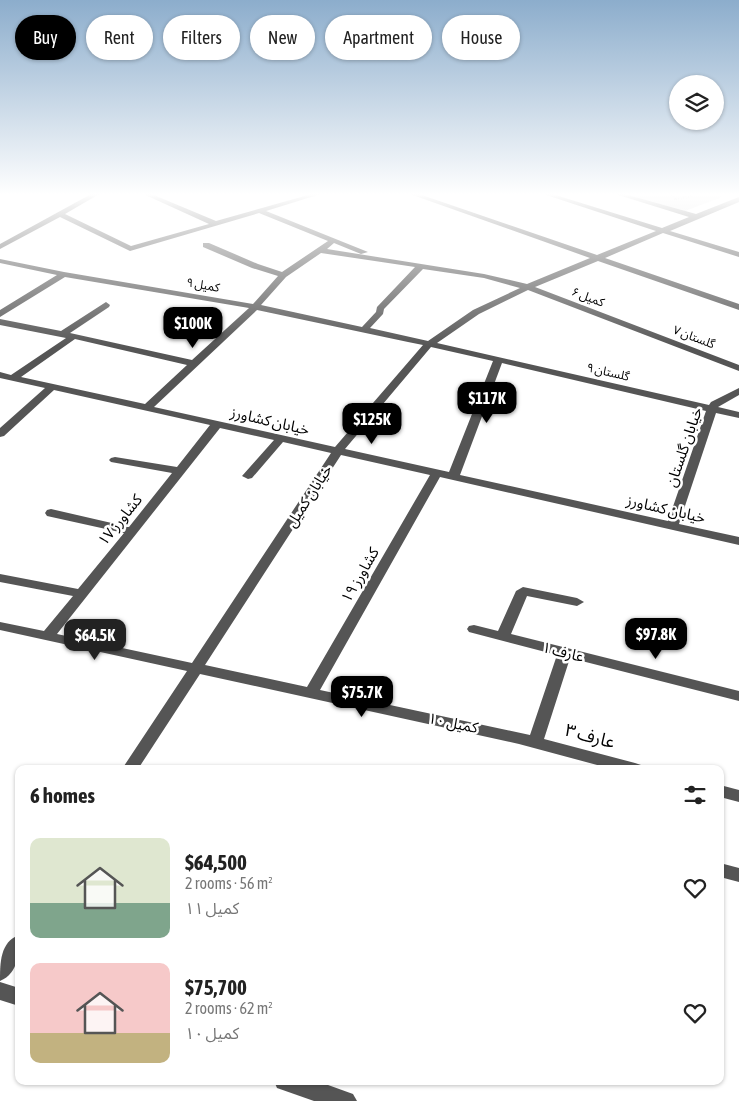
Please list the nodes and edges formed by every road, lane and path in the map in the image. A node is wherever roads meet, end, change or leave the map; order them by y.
1 (121, 244) edge
2 (146, 244) edge
3 (328, 244) edge
4 (345, 244) edge
5 (558, 244) edge
6 (630, 244) edge
7 (705, 244) edge
8 (206, 245) dead end
9 (320, 250) junction
10 (739, 255) edge
11 (597, 258) junction
12 (386, 260) junction
13 (0, 261) edge
14 (421, 266) junction
15 (64, 274) junction
16 (283, 275) junction
17 (528, 288) junction
18 (106, 305) dead end
19 (255, 307) junction
20 (739, 307) edge
21 (0, 314) edge
22 (0, 322) edge
23 (364, 330) junction
24 (640, 330) joint
25 (63, 334) junction
26 (74, 336) junction
27 (429, 344) junction
28 (498, 360) junction
29 (195, 364) junction
30 (739, 368) edge
31 (0, 375) edge
32 (13, 378) junction
33 (52, 387) junction
34 (739, 390) edge
35 (147, 408) junction
36 (712, 409) junction
37 (739, 415) edge
38 (217, 424) junction
39 (0, 434) edge
40 (282, 438) junction
41 (338, 451) junction
42 (115, 460) dead end
43 (180, 470) junction
44 (437, 473) junction
45 (248, 476) dead end
46 (453, 477) junction
47 (51, 513) dead end
48 (672, 526) junction
49 (132, 531) junction
50 (739, 541) edge
51 (1, 578) dead end
52 (81, 594) junction
53 (577, 602) dead end
54 (0, 626) edge
55 (474, 629) dead end
56 (48, 636) junction
57 (502, 636) junction
58 (565, 652) junction
59 (195, 667) junction
60 (311, 692) junction
61 (739, 696) edge
62 (534, 742) junction
63 (133, 765) edge
64 (620, 765) edge
65 (724, 792) edge
66 (739, 796) edge
67 (724, 871) edge
68 (739, 876) edge
69 (15, 949) edge
70 (0, 972) edge
71 (0, 991) edge
72 (15, 996) edge
73 (296, 1085) edge
74 (346, 1101) edge

1 - 2 street
3 - 9 street
4 - 12 street
5 - 11 street
6 - 11 street, خیابان کمیل
7 - 10 street
8 - 16 street
9 - 12 street
9 - 16 street
11 - 17 street, خیابان کمیل
11 - 20 street
12 - 14 street, کمیل ۶
13 - 15 street, کمیل ۹
14 - 17 street, کمیل ۶
14 - 23 street
15 - 19 street, کمیل ۹
15 - 21 street
16 - 19 street
17 - 24 street, کمیل ۶
17 - 27 street, خیابان کمیل
18 - 25 street
19 - 23 street, کمیل ۹
19 - 29 street
22 - 25 street
23 - 27 street, کمیل ۹
24 - 30 street, گلستان ۷
25 - 26 street
26 - 29 street
26 - 32 street
27 - 28 street, گلستان ۹
27 - 41 street, خیابان کمیل
28 - 36 street, گلستان ۹
28 - 46 street
29 - 35 street
31 - 32 street, خیابان کشاورز
32 - 33 street, خیابان کشاورز
33 - 35 street, خیابان کشاورز
33 - 39 street
34 - 36 street, خیابان گلستان
35 - 38 street, خیابان کشاورز
36 - 37 street, گلستان ۹
36 - 48 street, خیابان گلستان
38 - 40 street, خیابان کشاورز
38 - 43 street, کشاورز ۱۷
40 - 41 street, خیابان کشاورز
40 - 45 street
41 - 44 street, خیابان کشاورز
41 - 59 street, خیابان کمیل
42 - 43 street
43 - 49 street, کشاورز ۱۷
44 - 46 street, خیابان کشاورز
44 - 60 street, کشاورز ۱۹
46 - 48 street, خیابان کشاورز
47 - 49 street
48 - 50 street, خیابان کشاورز
49 - 52 street, کشاورز ۱۷
51 - 52 street
52 - 56 street, کشاورز ۱۷
53 - 57 street
54 - 56 street, کمیل ۱۰
55 - 57 street, عارف ۱
56 - 59 street, کمیل ۱۰
57 - 58 street, عارف ۱
58 - 61 street, عارف ۱
58 - 62 street
59 - 60 street, کمیل ۱۰
59 - 63 street, خیابان کمیل
60 - 62 street, کمیل ۱۰
62 - 64 street, عارف ۳
65 - 66 street
67 - 68 street
69 - 70 street
71 - 72 street
73 - 74 street

